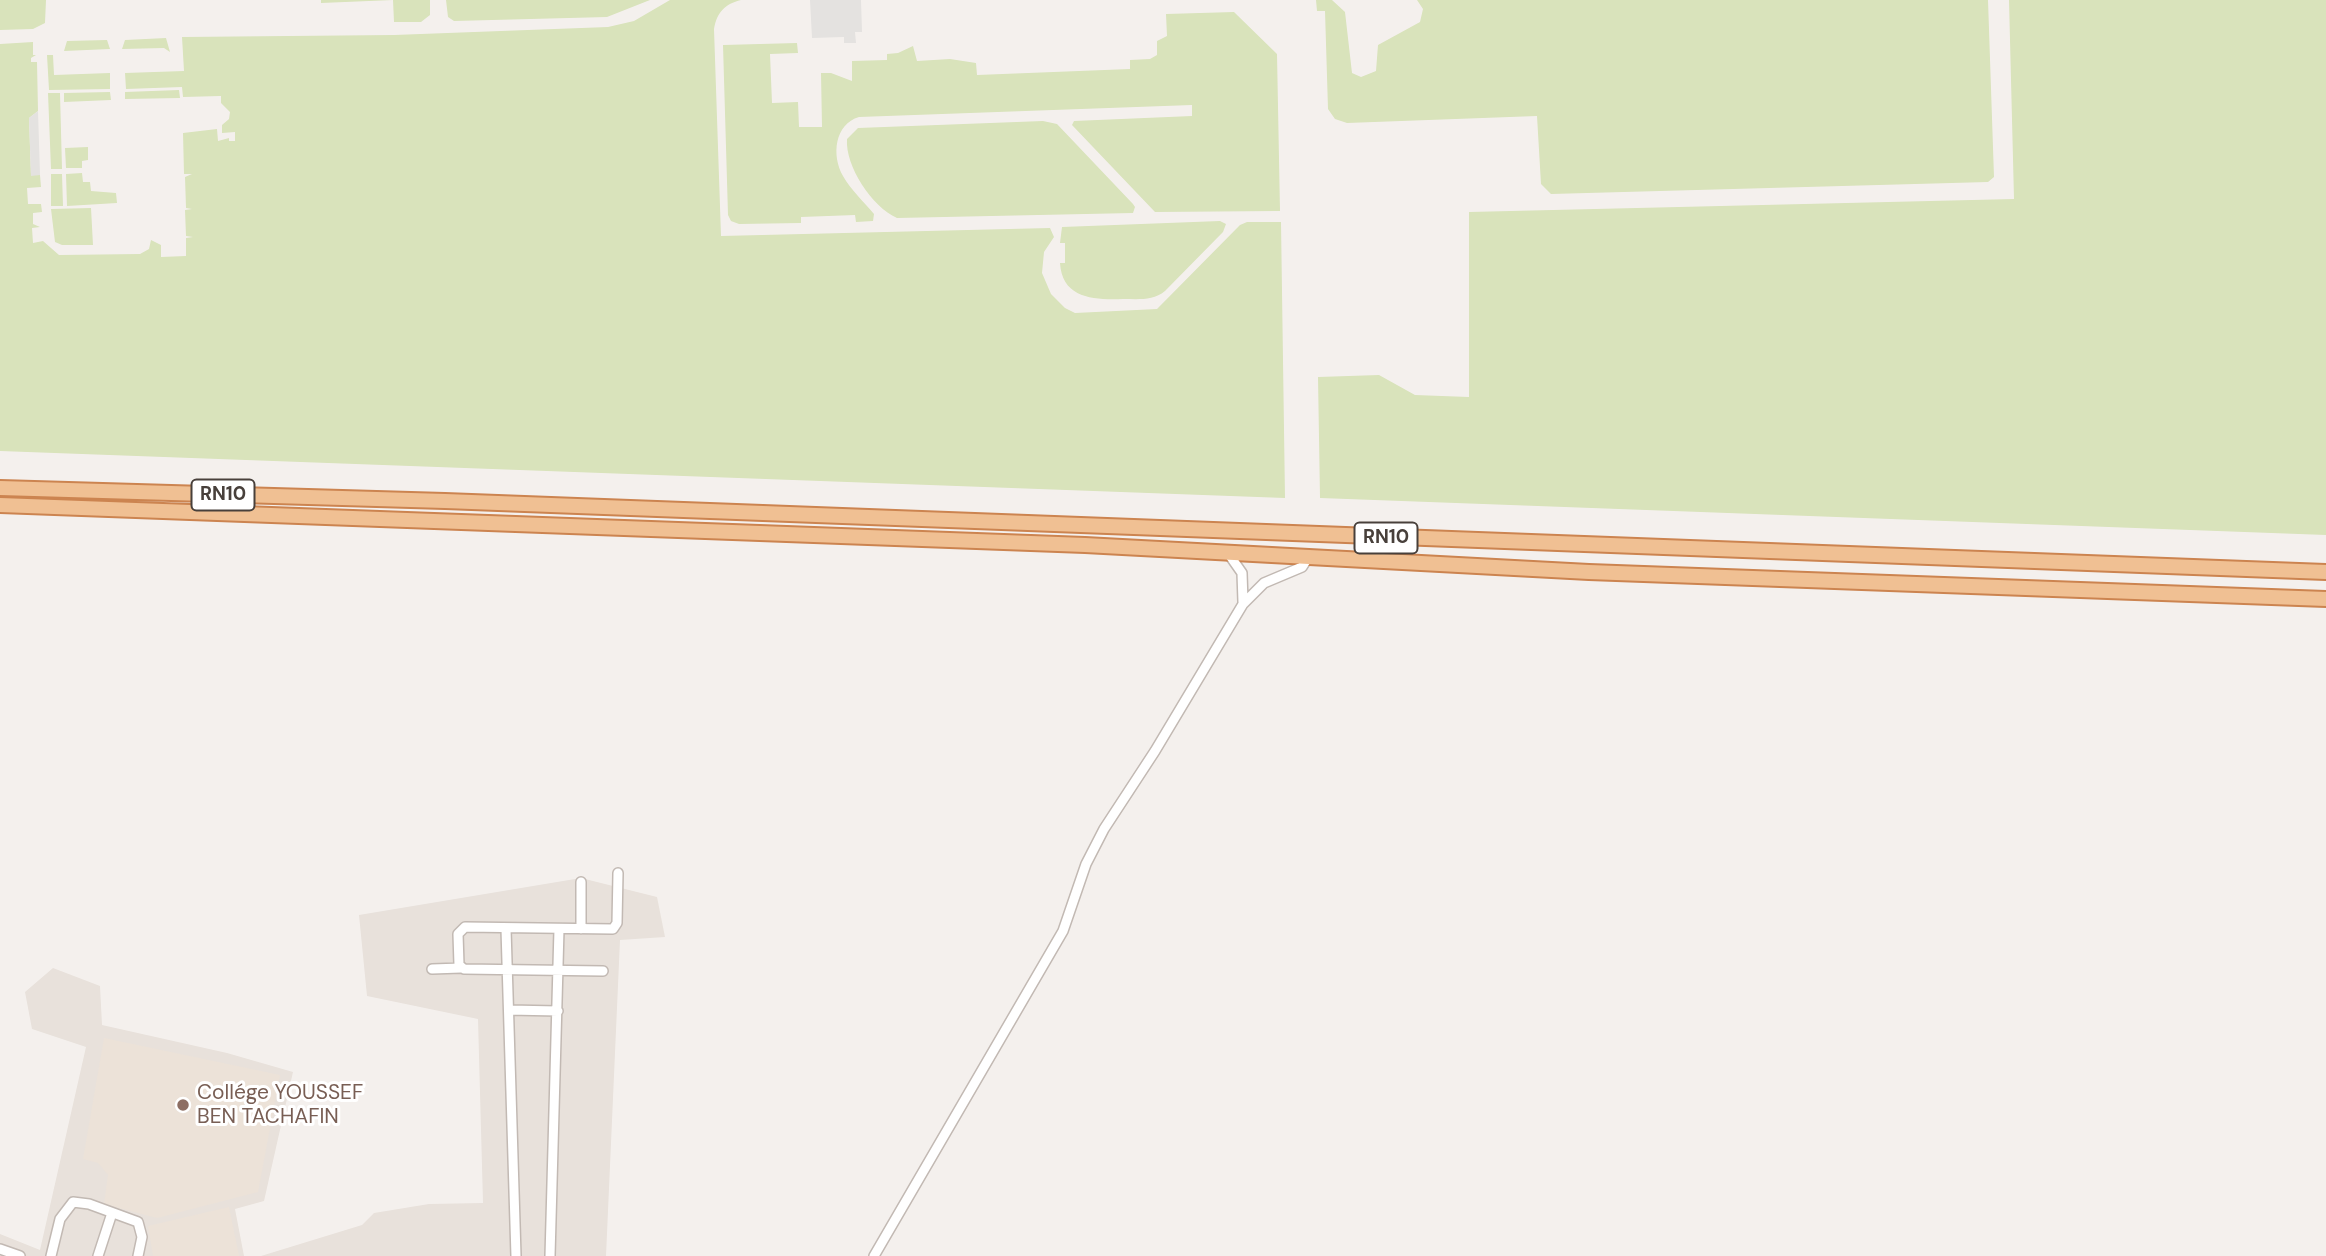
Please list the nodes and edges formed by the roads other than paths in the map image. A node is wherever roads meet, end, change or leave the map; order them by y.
1 (0, 488) edge
2 (445, 501) junction
3 (0, 505) edge
4 (444, 523) junction
5 (1309, 535) junction
6 (1228, 553) junction
7 (1309, 556) junction
8 (2326, 572) edge
9 (2326, 599) edge
10 (1243, 604) junction
11 (618, 873) dead end
12 (581, 882) dead end
13 (506, 929) junction
14 (559, 929) junction
15 (581, 929) junction
16 (461, 968) junction
17 (432, 969) dead end
18 (508, 969) junction
19 (559, 971) junction
20 (603, 971) dead end
21 (509, 1010) junction
22 (558, 1011) junction
23 (112, 1213) junction
24 (6, 1253) edge
25 (20, 1256) edge
26 (51, 1256) edge
27 (98, 1256) edge
28 (138, 1256) edge
29 (516, 1256) edge
30 (550, 1256) edge
31 (874, 1256) edge

1 - 2 highway, RN10
2 - 4 highway
2 - 5 highway, RN10
3 - 4 highway, RN10
4 - 6 highway, RN10
5 - 7 highway
5 - 8 highway, RN10
6 - 7 highway, RN10
6 - 10 street
7 - 9 highway, RN10
7 - 10 street
10 - 31 street
11 - 15 street
12 - 15 street
13 - 14 street
13 - 16 street
13 - 18 street
14 - 15 street
14 - 19 street
16 - 17 street
16 - 18 street
18 - 19 street
18 - 21 street
19 - 20 street
19 - 22 street
21 - 22 street
21 - 29 street
22 - 30 street
23 - 26 street
23 - 27 street
23 - 28 street
24 - 25 street

